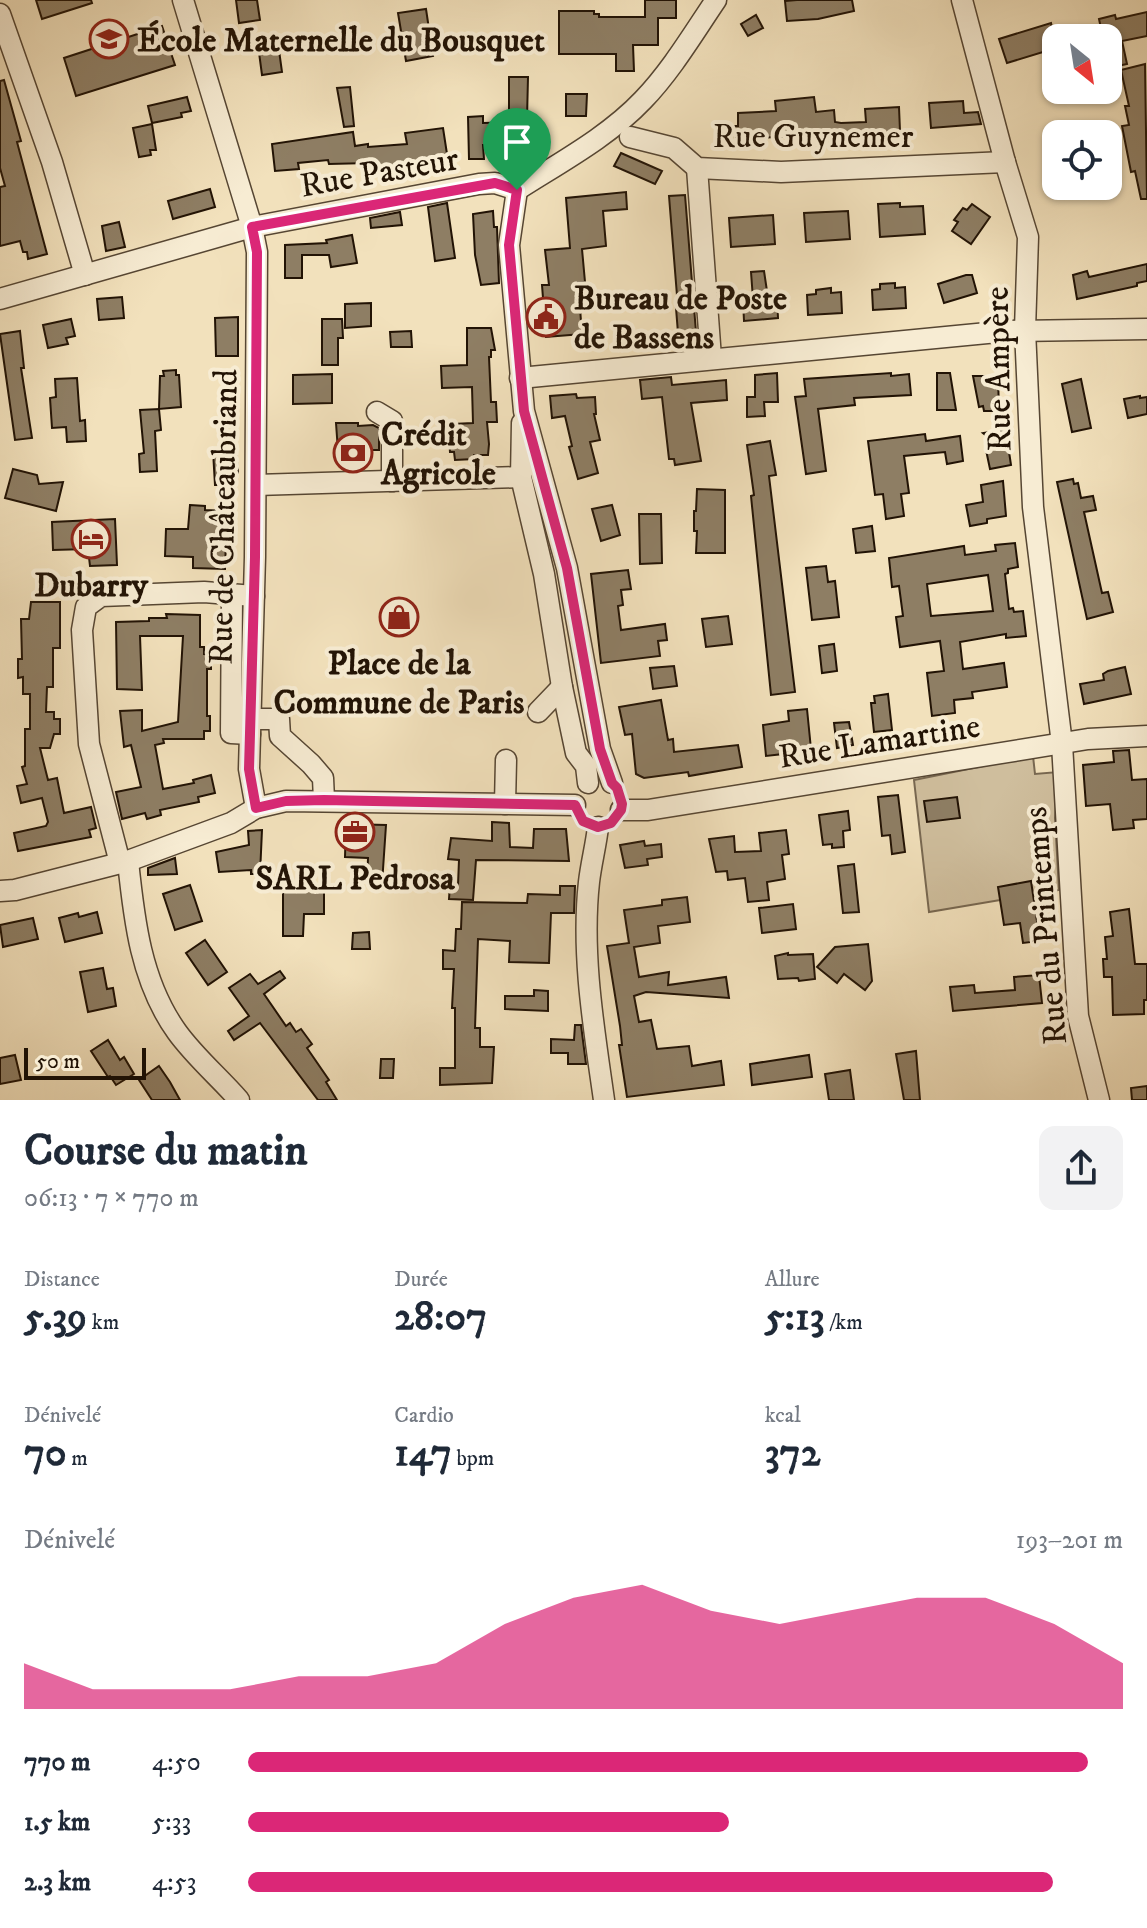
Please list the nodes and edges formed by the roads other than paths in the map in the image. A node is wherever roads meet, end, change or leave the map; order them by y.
1 (183, 0) edge
2 (716, 0) edge
3 (962, 0) edge
4 (0, 14) edge
5 (630, 137) dead end
6 (1005, 162) junction
7 (697, 168) junction
8 (517, 190) junction
9 (252, 227) junction
10 (85, 275) junction
11 (0, 299) edge
12 (1147, 329) edge
13 (1025, 330) junction
14 (711, 358) junction
15 (520, 378) junction
16 (524, 411) junction
17 (377, 412) dead end
18 (521, 477) junction
19 (392, 481) junction
20 (256, 485) junction
21 (232, 594) junction
22 (254, 596) junction
23 (562, 687) junction
24 (538, 712) dead end
25 (250, 726) junction
26 (1147, 736) edge
27 (1062, 744) junction
28 (506, 760) dead end
29 (588, 783) junction
30 (612, 783) junction
31 (324, 800) junction
32 (505, 804) junction
33 (575, 805) junction
34 (256, 808) junction
35 (621, 810) junction
36 (598, 827) junction
37 (124, 862) junction
38 (0, 891) edge
39 (239, 1100) edge
40 (604, 1100) edge
41 (1099, 1100) edge

1 - 9 street, Rue de Châteaubriand
2 - 8 street
3 - 6 street, Rue Ampère
4 - 10 street
5 - 7 street, Rue Guynemer
6 - 7 street, Rue Guynemer
6 - 13 street, Rue Ampère
7 - 14 street
8 - 9 street, Rue Pasteur
8 - 15 street
9 - 10 street, Rue Pasteur
9 - 20 street, Rue de Châteaubriand
10 - 11 street, Rue Pasteur
12 - 13 street
13 - 14 street
13 - 27 street, Rue Ampère
14 - 15 street
15 - 16 street
16 - 18 street
16 - 30 street
17 - 19 street
18 - 19 street
18 - 23 street
19 - 20 street
20 - 22 street, Rue de Châteaubriand
21 - 22 street
21 - 25 street
21 - 37 street
22 - 25 street, Rue de Châteaubriand
23 - 24 street
23 - 29 street
25 - 31 street
25 - 34 street, Rue de Châteaubriand
26 - 27 street, Rue Lamartine
27 - 35 street, Rue Lamartine
27 - 41 street, Rue du Printemps
28 - 32 street
29 - 30 street
29 - 33 street
30 - 35 street
31 - 32 street
31 - 34 street
32 - 33 street
33 - 36 street
34 - 37 street
35 - 36 street
36 - 40 street
37 - 38 street
37 - 39 street

